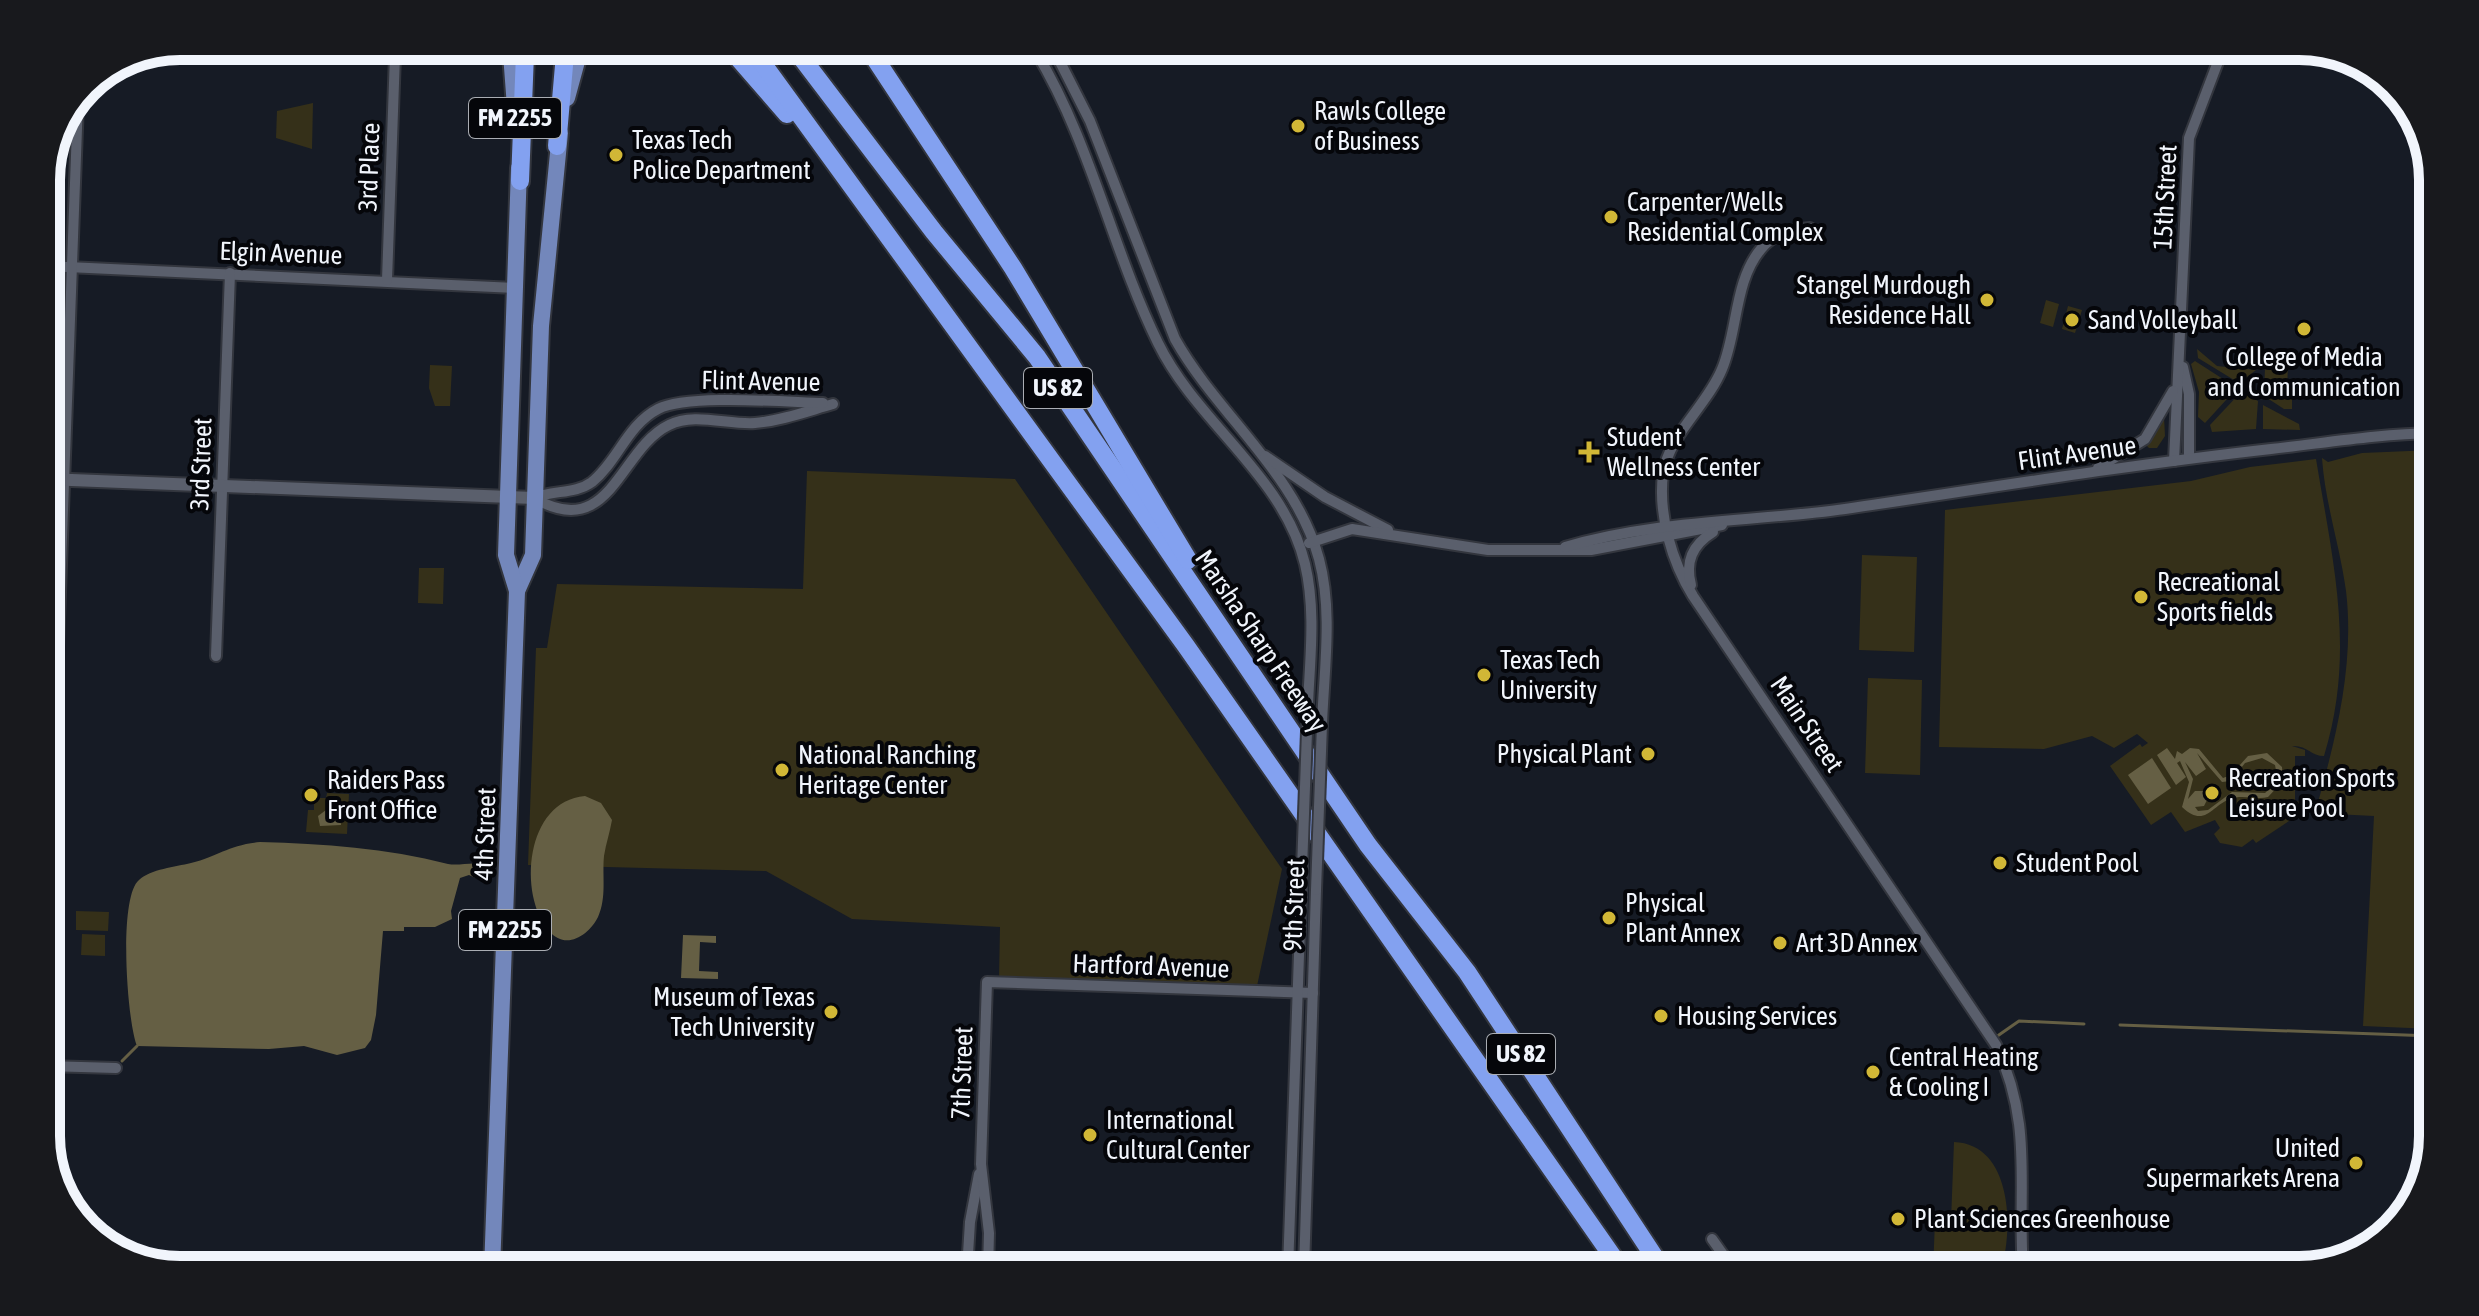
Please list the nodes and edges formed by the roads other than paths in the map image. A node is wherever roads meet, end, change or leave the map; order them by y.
1 (395, 60) edge
2 (511, 60) edge
3 (525, 60) edge
4 (564, 60) edge
5 (578, 60) edge
6 (740, 60) edge
7 (760, 60) edge
8 (803, 60) edge
9 (883, 60) edge
10 (1040, 60) edge
11 (1059, 60) edge
12 (2219, 60) edge
13 (77, 118) edge
14 (557, 146) junction
15 (520, 181) junction
16 (875, 215) junction
17 (1810, 228) dead end
18 (60, 267) edge
19 (72, 267) junction
20 (230, 273) junction
21 (387, 280) junction
22 (515, 288) junction
23 (2180, 358) junction
24 (2419, 434) edge
25 (1254, 447) junction
26 (2189, 458) junction
27 (2174, 461) junction
28 (2074, 476) junction
29 (60, 479) edge
30 (65, 479) junction
31 (222, 486) junction
32 (507, 497) junction
33 (534, 498) junction
34 (1729, 523) junction
35 (1669, 532) junction
36 (1394, 533) junction
37 (1313, 542) junction
38 (1299, 545) junction
39 (517, 591) junction
40 (1696, 600) junction
41 (60, 601) edge
42 (216, 656) dead end
43 (1296, 739) junction
44 (987, 982) joint
45 (1298, 992) junction
46 (1313, 993) junction
47 (60, 1066) edge
48 (116, 1068) dead end
49 (981, 1164) junction
50 (1712, 1239) dead end
51 (493, 1256) edge
52 (968, 1256) edge
53 (988, 1256) edge
54 (1289, 1256) edge
55 (1304, 1256) edge
56 (1612, 1256) edge
57 (1654, 1256) edge
58 (1724, 1256) edge
59 (2023, 1256) edge

1 - 21 street, 3rd Place
2 - 15 main road, 4th Street / FM 2255
3 - 15 highway
4 - 14 highway
5 - 14 main road, FM 2255
6 - 16 highway
7 - 16 highway, US 82
8 - 43 highway, Marsha Sharp Freeway / US 82
9 - 43 highway
10 - 38 street
11 - 25 street, Flint Avenue
12 - 23 street, 15th Street
13 - 19 street
14 - 33 main road, 4th Street / FM 2255
15 - 22 main road, 4th Street / FM 2255
16 - 56 highway, US 82
17 - 35 street, Main Street
18 - 19 street, Elgin Avenue
19 - 20 street, Elgin Avenue
19 - 30 street
20 - 21 street, Elgin Avenue
20 - 31 street, 3rd Street
21 - 22 street, Elgin Avenue
22 - 32 main road, 4th Street / FM 2255
23 - 26 street, 15th Street
23 - 27 street, 15th Street
23 - 28 street
24 - 26 street, Flint Avenue
25 - 36 street, Flint Avenue
25 - 37 street, Flint Avenue
26 - 27 street, Flint Avenue
27 - 28 street, Flint Avenue
28 - 34 street, Flint Avenue
29 - 30 street, Flint Avenue
30 - 31 street, Flint Avenue
30 - 41 street
31 - 32 street, Flint Avenue
31 - 42 street, 3rd Street
32 - 33 street, Flint Avenue
32 - 39 main road, 4th Street / FM 2255
33 - 33 street, Flint Avenue
33 - 39 main road, 4th Street / FM 2255
34 - 35 street, Flint Avenue
34 - 40 street
35 - 36 street, Flint Avenue
35 - 40 street, Main Street
36 - 37 street, Flint Avenue
37 - 38 street, Flint Avenue
37 - 46 street, 9th Street, bridge
38 - 45 street, 9th Street, bridge
39 - 51 main road, 4th Street / FM 2255
40 - 59 street, Main Street
43 - 57 highway, Marsha Sharp Freeway / US 82
44 - 45 street, Hartford Avenue
44 - 49 street, 7th Street
45 - 46 street, Hartford Avenue
45 - 54 street, 9th Street
46 - 55 street, 9th Street
47 - 48 street
49 - 52 street, 7th Street
49 - 53 street, 7th Street
50 - 58 street

